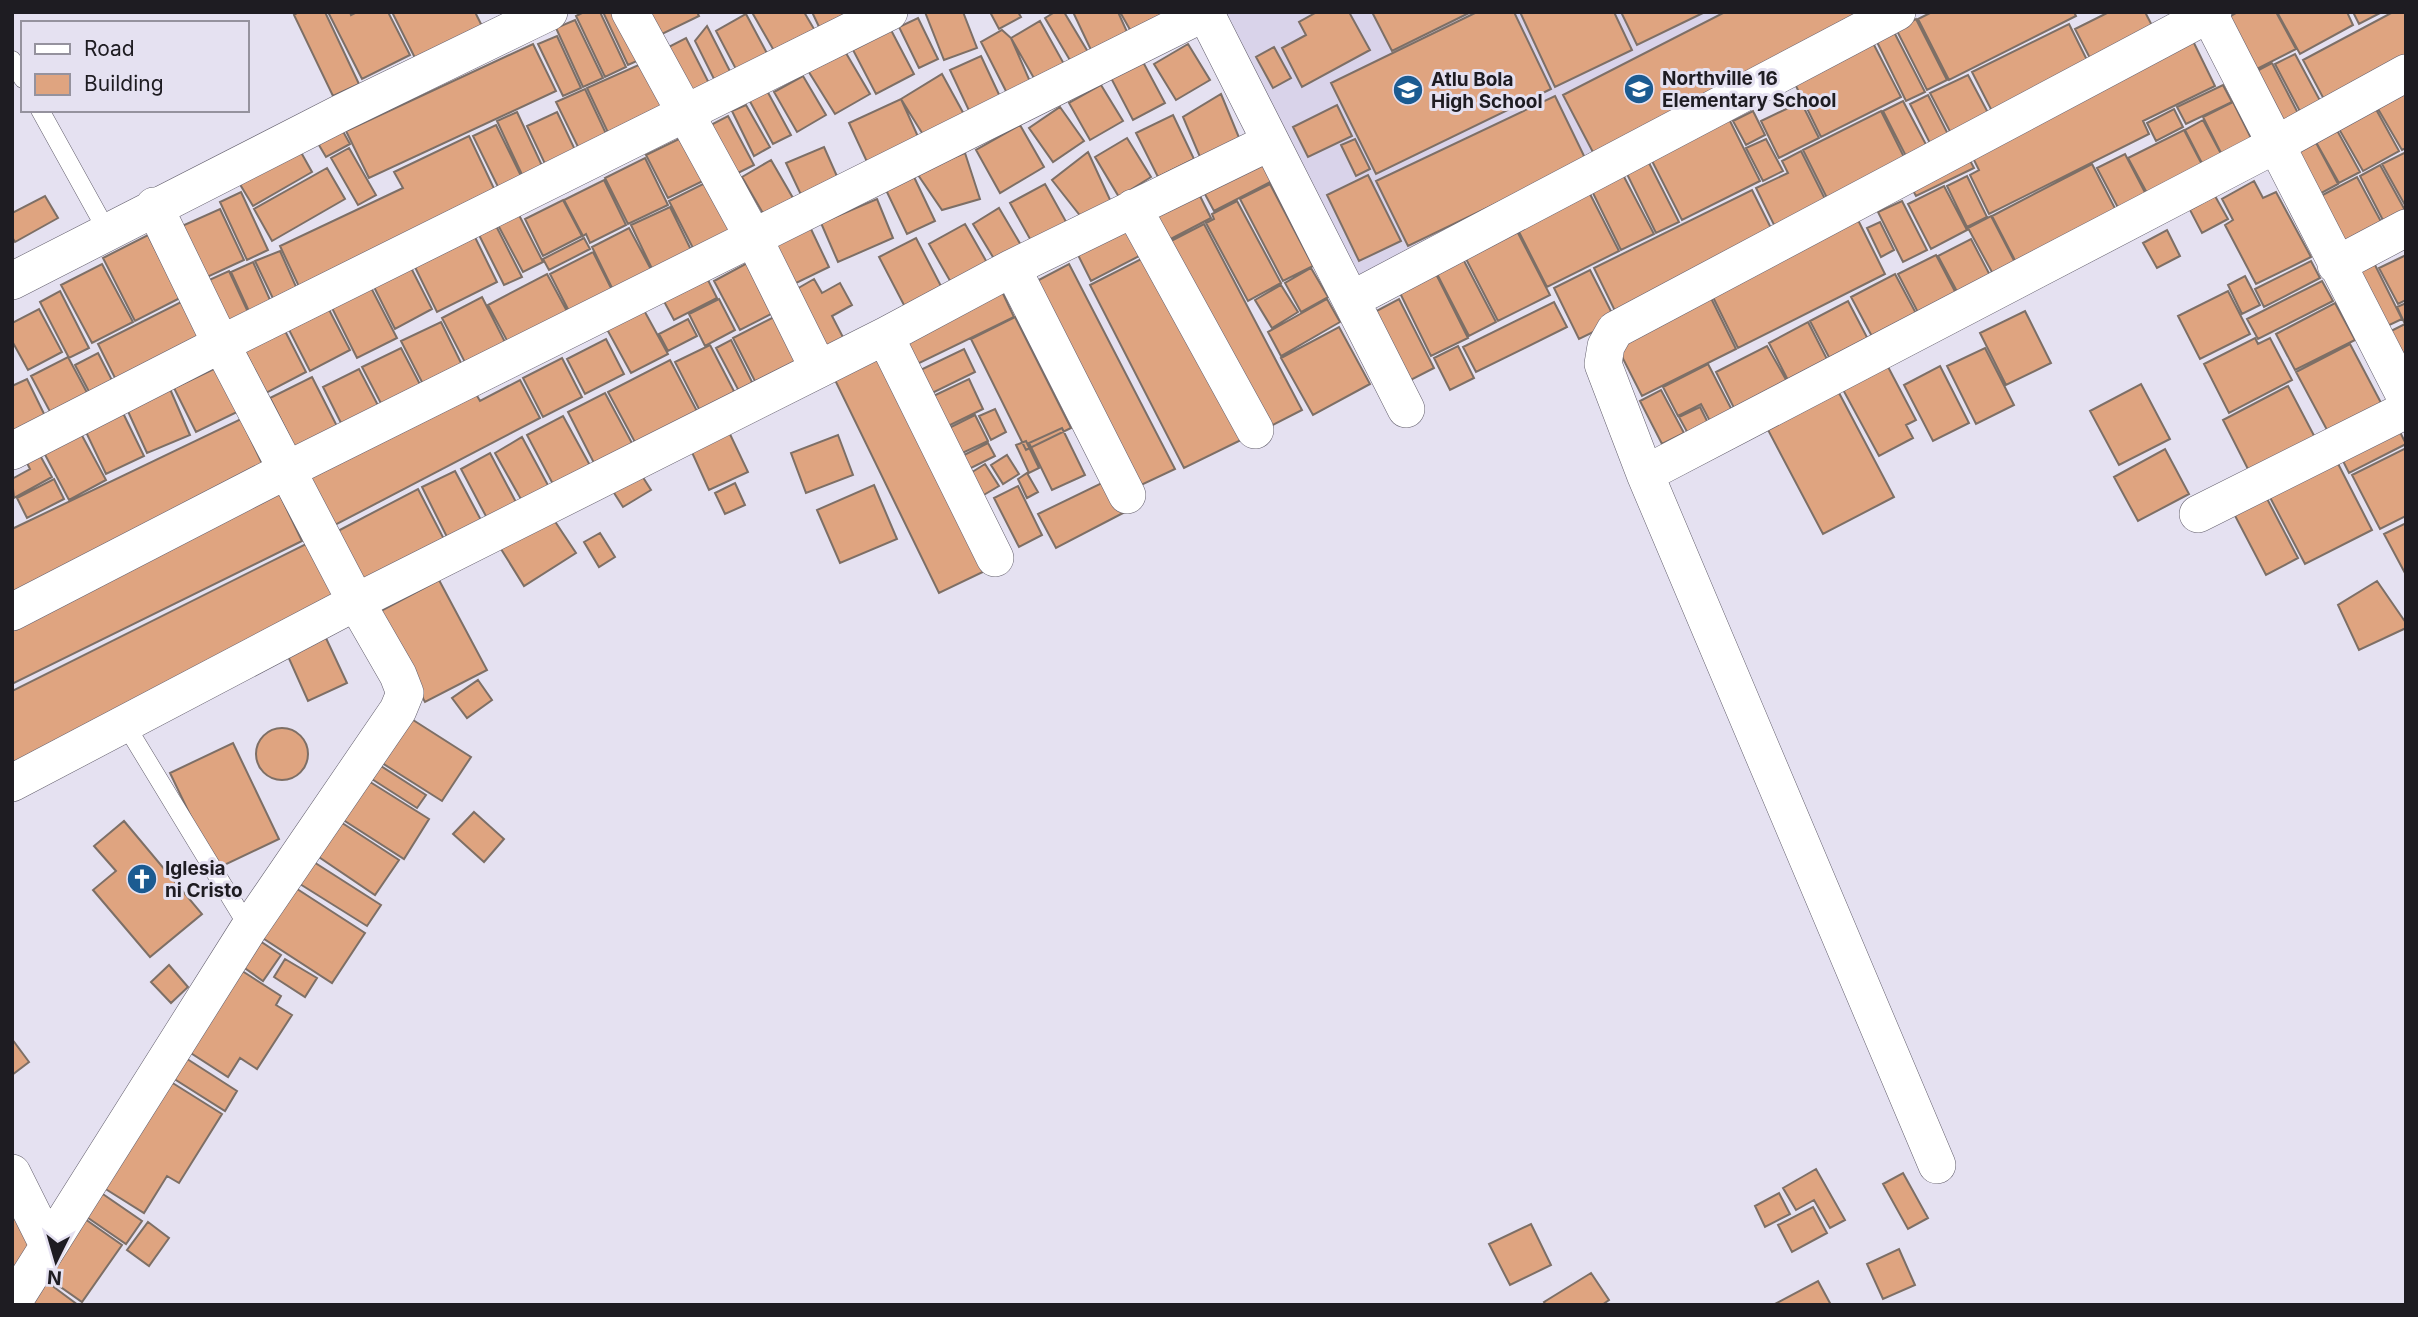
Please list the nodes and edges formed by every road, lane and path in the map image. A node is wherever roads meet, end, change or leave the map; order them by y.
1 (549, 12) edge
2 (630, 12) edge
3 (889, 12) edge
4 (1205, 12) edge
5 (1897, 12) edge
6 (2210, 13) edge
7 (12, 60) edge
8 (2406, 73) edge
9 (21, 76) edge
10 (41, 112) edge
11 (687, 114) junction
12 (1270, 142) junction
13 (2275, 145) junction
14 (154, 206) junction
15 (1133, 208) junction
16 (2406, 228) edge
17 (107, 232) junction
18 (753, 237) junction
19 (2336, 265) junction
20 (1012, 268) junction
21 (12, 281) edge
22 (1351, 300) junction
23 (885, 336) junction
24 (221, 344) junction
25 (818, 368) junction
26 (2405, 395) edge
27 (1406, 409) dead end
28 (1255, 430) dead end
29 (12, 451) edge
30 (287, 470) junction
31 (1644, 474) junction
32 (1126, 495) dead end
33 (2198, 514) dead end
34 (995, 558) dead end
35 (356, 602) junction
36 (12, 612) edge
37 (125, 724) junction
38 (12, 783) edge
39 (249, 928) junction
40 (1937, 1165) dead end
41 (12, 1173) edge
42 (48, 1245) junction
43 (12, 1304) edge

1 - 14 street
2 - 11 street
3 - 11 street
4 - 12 street
4 - 18 street
5 - 22 street
6 - 13 street
6 - 31 street
7 - 9 lane
8 - 13 street
10 - 17 lane
11 - 18 street
11 - 24 street
12 - 15 street
12 - 22 street
13 - 19 street
13 - 31 street
14 - 17 street
14 - 24 street
15 - 20 street
15 - 28 street
16 - 19 street
17 - 21 street
18 - 25 street
18 - 30 street
19 - 26 street
20 - 23 street
20 - 32 street
22 - 27 street
23 - 25 street
23 - 34 street
24 - 29 street
24 - 30 street
25 - 35 street
26 - 33 street
30 - 35 street
30 - 36 street
31 - 40 street
35 - 37 street
35 - 39 street
37 - 38 street
37 - 39 lane
39 - 42 street
41 - 42 street
42 - 43 street

